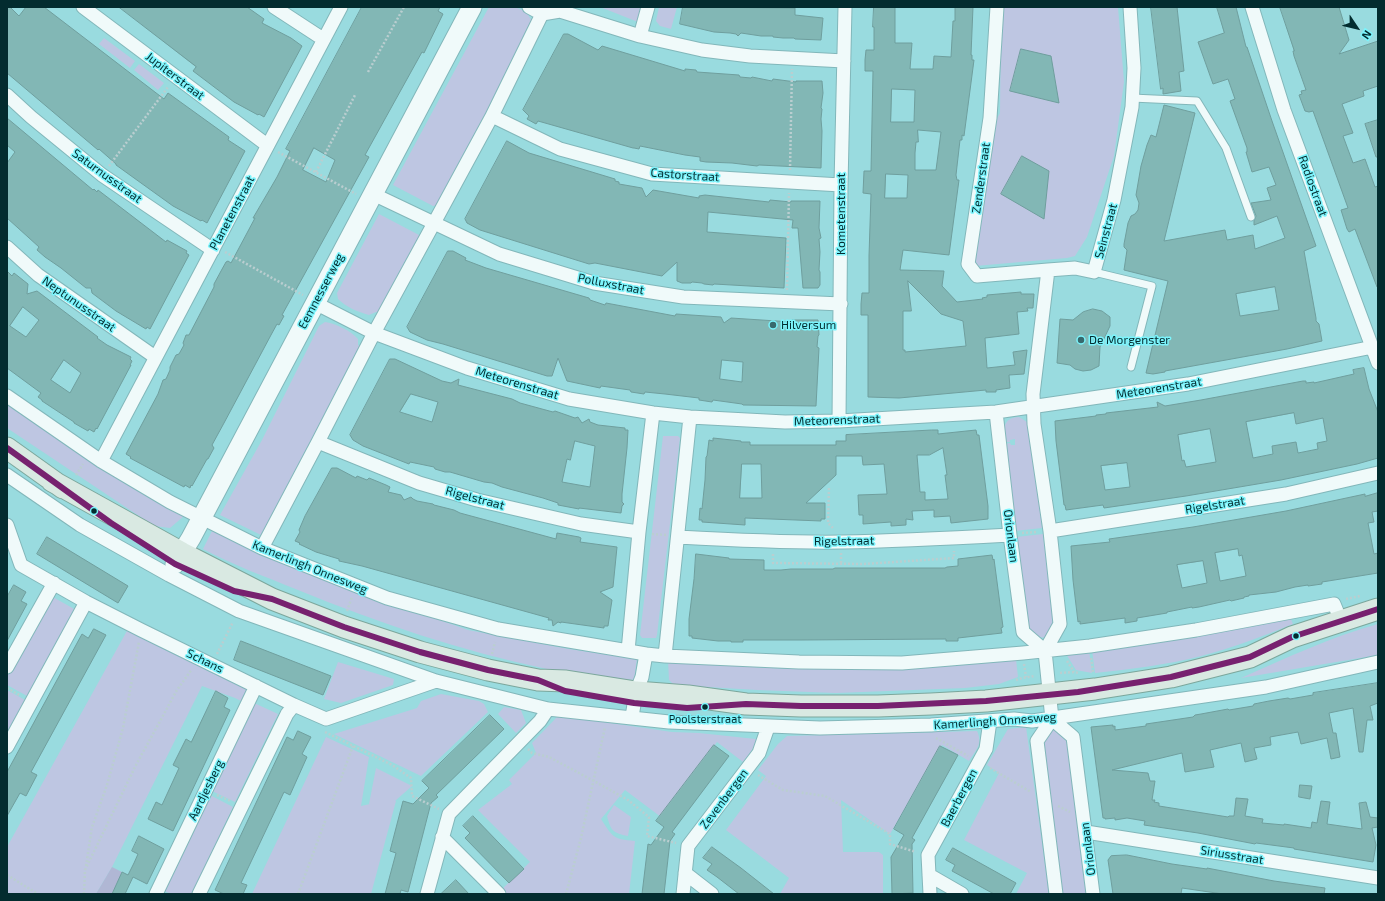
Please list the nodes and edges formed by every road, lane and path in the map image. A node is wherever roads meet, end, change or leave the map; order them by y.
1 (83, 7) edge
2 (274, 7) edge
3 (341, 7) edge
4 (404, 7) edge
5 (472, 7) edge
6 (529, 7) edge
7 (648, 7) edge
8 (845, 7) edge
9 (997, 7) edge
10 (1130, 7) edge
11 (1252, 7) edge
12 (542, 14) junction
13 (640, 36) junction
14 (323, 39) junction
15 (844, 61) junction
16 (368, 72) dead end
17 (175, 77) junction
18 (7, 95) edge
19 (355, 95) dead end
20 (1132, 98) junction
21 (492, 116) junction
22 (267, 145) junction
23 (316, 172) junction
24 (102, 175) junction
25 (841, 185) junction
26 (371, 197) junction
27 (1251, 217) dead end
28 (434, 224) junction
29 (7, 247) edge
30 (214, 248) junction
31 (1048, 270) junction
32 (1094, 272) junction
33 (316, 302) junction
34 (841, 304) junction
35 (374, 332) junction
36 (1373, 347) junction
37 (155, 357) junction
38 (1378, 363) edge
39 (1131, 367) dead end
40 (7, 396) edge
41 (1034, 406) junction
42 (996, 412) junction
43 (653, 413) junction
44 (690, 417) junction
45 (839, 421) junction
46 (318, 442) junction
47 (7, 448) edge
48 (96, 458) junction
49 (1378, 473) edge
50 (7, 475) edge
51 (62, 480) junction
52 (829, 488) dead end
53 (201, 518) junction
54 (7, 525) edge
55 (1050, 531) junction
56 (639, 532) junction
57 (1010, 535) junction
58 (678, 537) junction
59 (953, 538) junction
60 (773, 542) junction
61 (841, 542) junction
62 (262, 548) junction
63 (841, 563) junction
64 (175, 564) junction
65 (54, 583) junction
66 (356, 586) junction
67 (86, 602) junction
68 (1378, 609) edge
69 (239, 611) junction
70 (345, 615) dead end
71 (1341, 621) junction
72 (141, 630) junction
73 (628, 651) junction
74 (1045, 651) junction
75 (646, 654) junction
76 (664, 656) junction
77 (199, 658) junction
78 (1378, 662) edge
79 (212, 665) junction
80 (7, 667) edge
81 (436, 681) junction
82 (256, 686) junction
83 (1049, 695) junction
84 (634, 704) junction
85 (294, 705) junction
86 (548, 709) junction
87 (607, 715) junction
88 (1052, 719) junction
89 (990, 721) junction
90 (914, 726) junction
91 (768, 727) junction
92 (320, 730) dead end
93 (521, 742) junction
94 (353, 746) junction
95 (7, 748) edge
96 (978, 762) junction
97 (747, 769) junction
98 (594, 781) junction
99 (206, 789) junction
100 (1044, 799) junction
101 (242, 807) junction
102 (449, 814) junction
103 (1085, 826) junction
104 (442, 837) junction
105 (688, 846) junction
106 (928, 855) junction
107 (85, 870) junction
108 (685, 873) junction
109 (7, 875) edge
110 (929, 875) junction
111 (1378, 878) edge
112 (38, 894) edge
113 (84, 894) edge
114 (156, 894) edge
115 (199, 894) edge
116 (298, 894) edge
117 (428, 894) edge
118 (499, 894) edge
119 (566, 894) edge
120 (683, 894) edge
121 (712, 894) edge
122 (930, 894) edge
123 (962, 894) edge
124 (1056, 894) edge
125 (1093, 894) edge

1 - 17 street, Jupiterstraat
2 - 14 street
3 - 14 street, Planetenstraat
4 - 16 path
5 - 26 street, Eemnesserweg
6 - 12 street
7 - 13 street
8 - 15 street, Kometenstraat
9 - 31 street, Zenderstraat
10 - 20 street, Seinstraat
11 - 36 street, Radiostraat
12 - 13 street
12 - 21 street
13 - 15 street
14 - 22 street, Planetenstraat
15 - 25 street, Kometenstraat
17 - 22 street, Jupiterstraat
17 - 24 path
18 - 24 street, Saturnusstraat
19 - 23 path
20 - 27 lane
20 - 32 street, Seinstraat
21 - 25 street, Castorstraat
21 - 28 street
22 - 23 path
22 - 30 street, Planetenstraat
23 - 26 path
24 - 30 street, Saturnusstraat
25 - 34 street, Kometenstraat
26 - 28 street, Polluxstraat
26 - 33 street, Eemnesserweg
28 - 34 street, Polluxstraat
28 - 35 street
29 - 37 street, Neptunusstraat
30 - 33 path
30 - 37 street, Planetenstraat
31 - 32 street, Seinstraat
31 - 41 street
32 - 39 lane
33 - 35 street, Meteorenstraat
33 - 53 street, Eemnesserweg
34 - 45 street, Kometenstraat
35 - 43 street, Meteorenstraat
35 - 46 street
36 - 38 street, Radiostraat
36 - 41 street, Meteorenstraat
37 - 48 street, Planetenstraat
40 - 48 street, Kamerlingh Onnesweg
41 - 42 street, Meteorenstraat
41 - 55 street
42 - 45 street, Meteorenstraat
42 - 57 street, Orionlaan
43 - 44 street, Meteorenstraat
43 - 56 street
44 - 45 street, Meteorenstraat
44 - 58 street
46 - 56 street, Rigelstraat
46 - 62 street
47 - 51 main road, Kamerlingh Onnesweg
48 - 51 path
48 - 53 street, Kamerlingh Onnesweg
49 - 55 street, Rigelstraat
50 - 64 street, Kamerlingh Onnesweg
51 - 64 main road, Kamerlingh Onnesweg
52 - 61 path
53 - 62 street, Kamerlingh Onnesweg
53 - 64 street, Eemnesserweg
54 - 65 street, Schans
55 - 57 path
55 - 74 street
56 - 58 path
56 - 73 street
57 - 59 street, Rigelstraat
57 - 74 street, Orionlaan
58 - 60 street, Rigelstraat
58 - 76 street
59 - 61 street, Rigelstraat
59 - 63 path
60 - 61 street, Rigelstraat
60 - 63 path
61 - 63 path
62 - 66 street, Kamerlingh Onnesweg
64 - 69 street, Kamerlingh Onnesweg
64 - 84 main road, Kamerlingh Onnesweg
65 - 67 street, Schans
65 - 80 street
66 - 70 path
66 - 73 street, Kamerlingh Onnesweg
67 - 72 street, Schans
67 - 95 street
68 - 71 main road, Kamerlingh Onnesweg
69 - 79 path
69 - 81 street, Kamerlingh Onnesweg
71 - 74 street, Kamerlingh Onnesweg
71 - 83 main road, Kamerlingh Onnesweg
72 - 77 street, Schans
72 - 107 path
73 - 75 street, Kamerlingh Onnesweg
74 - 76 street, Kamerlingh Onnesweg
74 - 83 street
75 - 76 street, Kamerlingh Onnesweg
75 - 84 street
77 - 79 street, Schans
77 - 107 path
78 - 88 street, Kamerlingh Onnesweg
79 - 82 street, Schans
81 - 85 street, Schans
81 - 86 street, Kamerlingh Onnesweg
82 - 85 street, Schans
82 - 99 street, Aardjesberg
83 - 84 main road, Kamerlingh Onnesweg
83 - 88 street
84 - 87 street, Kamerlingh Onnesweg
84 - 91 street, Kamerlingh Onnesweg
85 - 101 street
86 - 87 street, Kamerlingh Onnesweg
86 - 93 street
87 - 98 path
88 - 89 street, Kamerlingh Onnesweg
88 - 100 street
88 - 103 street, Orionlaan
89 - 90 street, Kamerlingh Onnesweg
89 - 96 street, Baerbergen
90 - 91 street, Kamerlingh Onnesweg
90 - 96 path
91 - 97 street, Zevenbergen
92 - 94 path
93 - 98 path
93 - 102 street
94 - 102 path
94 - 116 path
96 - 100 path
96 - 106 street, Baerbergen
97 - 105 street, Zevenbergen
97 - 106 path
98 - 105 path
98 - 119 path
99 - 101 path
99 - 114 street, Aardjesberg
100 - 103 path
100 - 124 street
101 - 115 street
102 - 104 street
103 - 111 street, Siriusstraat
103 - 125 street, Orionlaan
104 - 117 street
104 - 118 street
105 - 108 street
106 - 110 street
107 - 113 path
108 - 120 street
108 - 121 street
109 - 112 path
110 - 122 street
110 - 123 street

